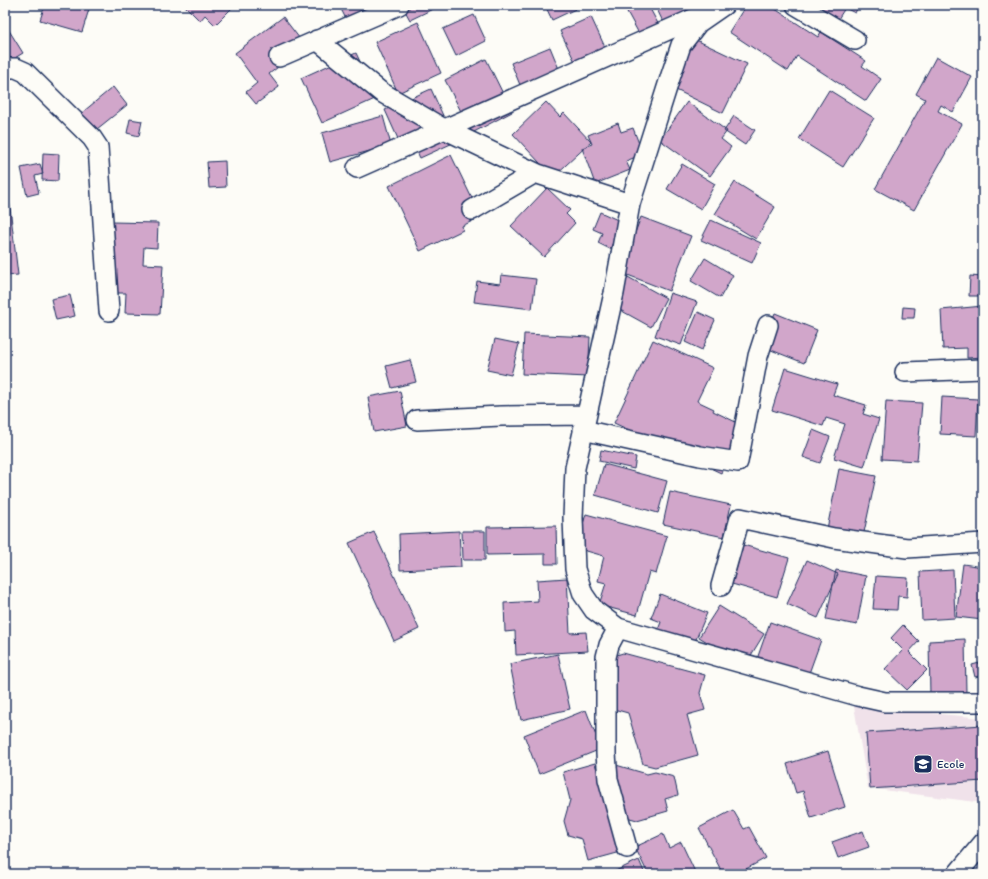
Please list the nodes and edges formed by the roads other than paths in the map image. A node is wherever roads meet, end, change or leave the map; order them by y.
1 (399, 5) edge
2 (796, 5) edge
3 (722, 6) edge
4 (318, 40) junction
5 (854, 40) dead end
6 (279, 57) dead end
7 (5, 68) edge
8 (444, 130) junction
9 (357, 168) dead end
10 (535, 173) junction
11 (630, 204) junction
12 (472, 210) dead end
13 (109, 311) dead end
14 (768, 325) dead end
15 (983, 369) edge
16 (905, 372) dead end
17 (417, 420) dead end
18 (584, 423) junction
19 (983, 543) edge
20 (721, 586) dead end
21 (618, 628) junction
22 (983, 702) edge
23 (983, 843) edge
24 (627, 848) dead end
25 (957, 874) edge

1 - 4 street
2 - 5 street
3 - 8 street
3 - 11 street
4 - 6 street
4 - 8 street
7 - 13 street
8 - 9 street
8 - 10 street
10 - 11 street
10 - 12 street
11 - 18 street
14 - 18 street
15 - 16 street
17 - 18 street
18 - 21 street
19 - 20 street
21 - 22 street
21 - 24 street
23 - 25 street

